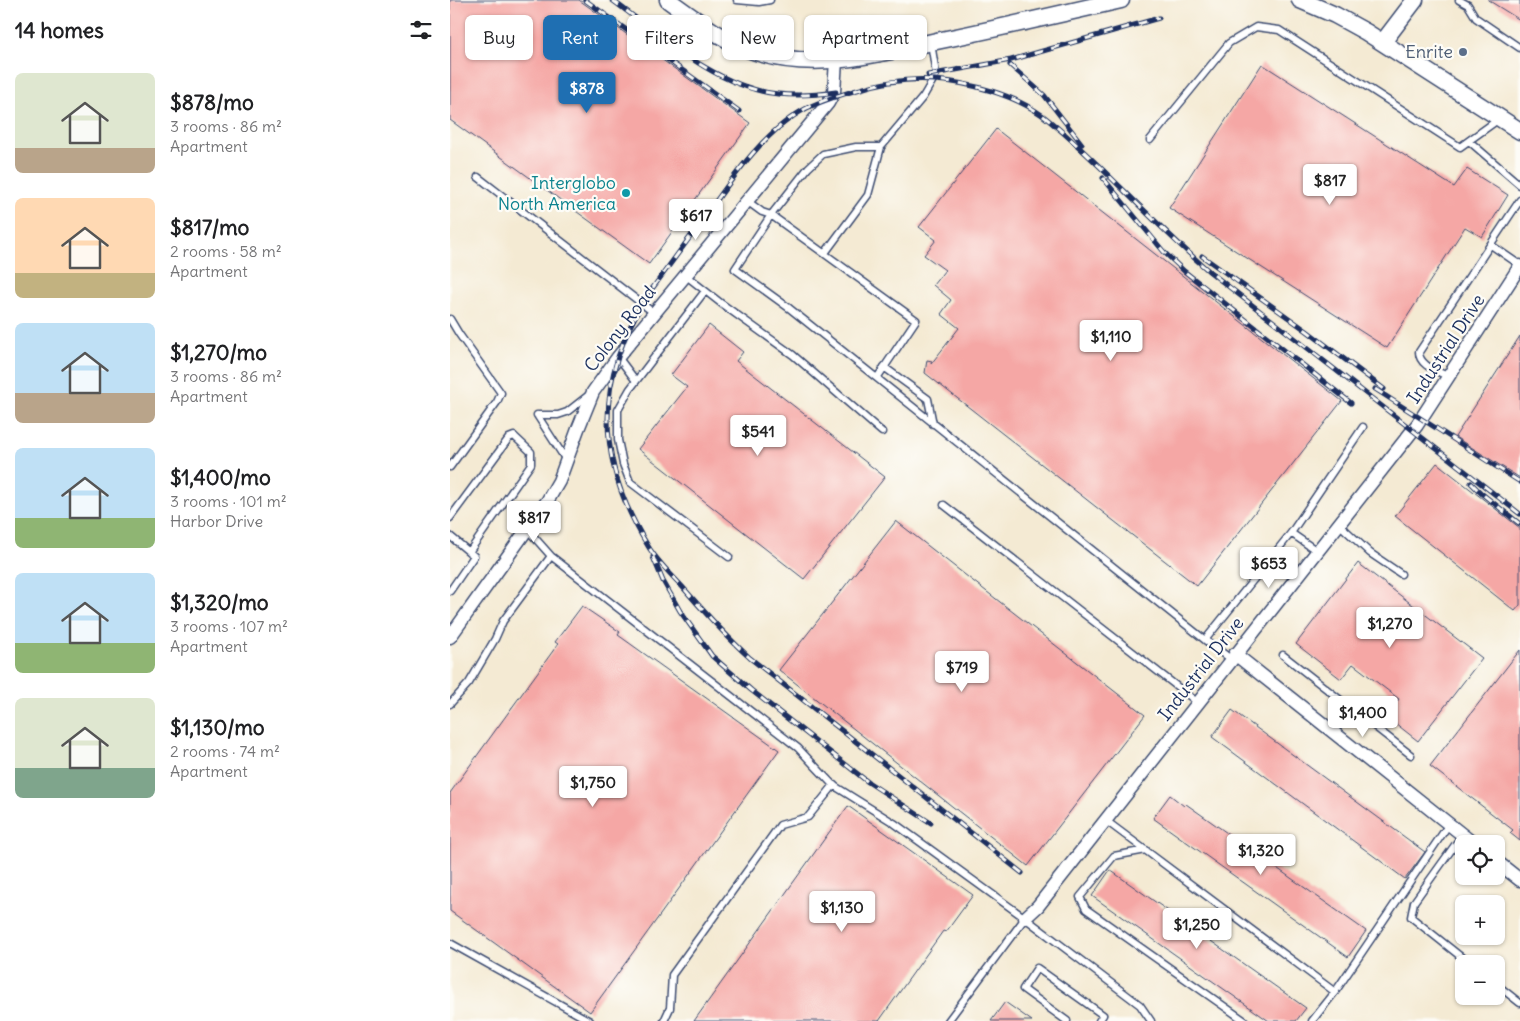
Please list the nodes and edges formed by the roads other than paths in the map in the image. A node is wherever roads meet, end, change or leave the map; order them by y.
1 (668, 0) edge
2 (737, 0) edge
3 (770, 0) edge
4 (1121, 0) edge
5 (1300, 0) edge
6 (1415, 0) edge
7 (1459, 0) edge
8 (931, 42) junction
9 (1383, 42) junction
10 (927, 43) edge
11 (1520, 48) edge
12 (836, 60) joint
13 (1500, 118) junction
14 (1520, 131) edge
15 (1150, 140) dead end
16 (1468, 141) junction
17 (881, 148) junction
18 (478, 177) dead end
19 (1520, 185) edge
20 (1520, 200) edge
21 (747, 201) junction
22 (771, 215) junction
23 (1491, 246) junction
24 (825, 253) junction
25 (1520, 266) edge
26 (685, 275) junction
27 (706, 291) junction
28 (654, 313) junction
29 (450, 319) edge
30 (618, 357) junction
31 (884, 367) junction
32 (1449, 377) junction
33 (876, 378) junction
34 (636, 381) junction
35 (593, 392) junction
36 (933, 424) junction
37 (1363, 427) dead end
38 (882, 432) dead end
39 (567, 462) junction
40 (450, 467) edge
41 (944, 505) dead end
42 (450, 518) edge
43 (1338, 524) junction
44 (527, 529) junction
45 (1291, 533) junction
46 (450, 536) edge
47 (468, 552) junction
48 (1317, 552) junction
49 (551, 556) junction
50 (729, 558) dead end
51 (1401, 574) dead end
52 (450, 591) edge
53 (450, 636) edge
54 (1205, 640) junction
55 (1283, 656) dead end
56 (1233, 657) junction
57 (1197, 702) junction
58 (450, 704) edge
59 (1351, 708) junction
60 (1333, 732) junction
61 (1411, 755) dead end
62 (834, 785) junction
63 (1105, 820) junction
64 (1449, 824) junction
65 (1462, 835) edge
66 (1455, 845) edge
67 (1146, 850) junction
68 (1505, 868) edge
69 (1520, 880) edge
70 (1025, 918) junction
71 (450, 943) edge
72 (1459, 955) edge
73 (1505, 991) edge
74 (1335, 992) junction
75 (1520, 1003) edge
76 (590, 1021) edge
77 (664, 1021) edge
78 (948, 1021) edge
79 (1067, 1021) edge
80 (1099, 1021) edge
81 (1151, 1021) edge
82 (1246, 1021) edge
83 (1312, 1021) edge

1 - 12 street
2 - 3 lane
4 - 8 street
5 - 9 street
6 - 9 street
7 - 11 lane
8 - 10 street
8 - 17 lane
9 - 13 street
12 - 21 street, Colony Road
13 - 14 street
13 - 16 lane
15 - 16 lane
16 - 19 lane
17 - 22 lane
17 - 24 lane
18 - 28 lane
20 - 23 lane
21 - 22 lane
21 - 26 street, Colony Road
22 - 24 lane
22 - 33 lane
23 - 25 lane
23 - 32 lane
24 - 31 lane
25 - 32 street, Industrial Drive
26 - 27 lane
26 - 28 street, Colony Road
27 - 34 lane
27 - 38 lane
28 - 30 street, Colony Road
29 - 40 lane
30 - 34 lane
30 - 35 street, Colony Road
31 - 33 lane
31 - 36 lane
32 - 43 street, Industrial Drive
33 - 36 lane
34 - 50 lane
35 - 39 street, Colony Road
35 - 39 lane
36 - 54 lane
37 - 45 lane
39 - 44 street, Colony Road
41 - 57 lane
42 - 47 lane
43 - 48 street, Industrial Drive
43 - 51 lane
44 - 49 lane
44 - 53 street, Colony Road
45 - 48 lane
45 - 54 lane
46 - 47 lane
47 - 52 lane
48 - 56 street, Industrial Drive
49 - 58 lane
49 - 62 lane
54 - 56 lane
55 - 59 lane
56 - 57 street, Industrial Drive
56 - 60 street
57 - 63 street, Industrial Drive
59 - 60 lane
59 - 61 lane
60 - 64 street
62 - 70 lane
62 - 77 lane
63 - 67 lane
63 - 70 street, Industrial Drive
64 - 65 street
64 - 74 lane
66 - 72 lane
67 - 74 lane
67 - 82 lane
68 - 69 street
70 - 78 lane
70 - 81 lane
71 - 76 lane
73 - 75 lane
74 - 83 lane
79 - 80 lane

